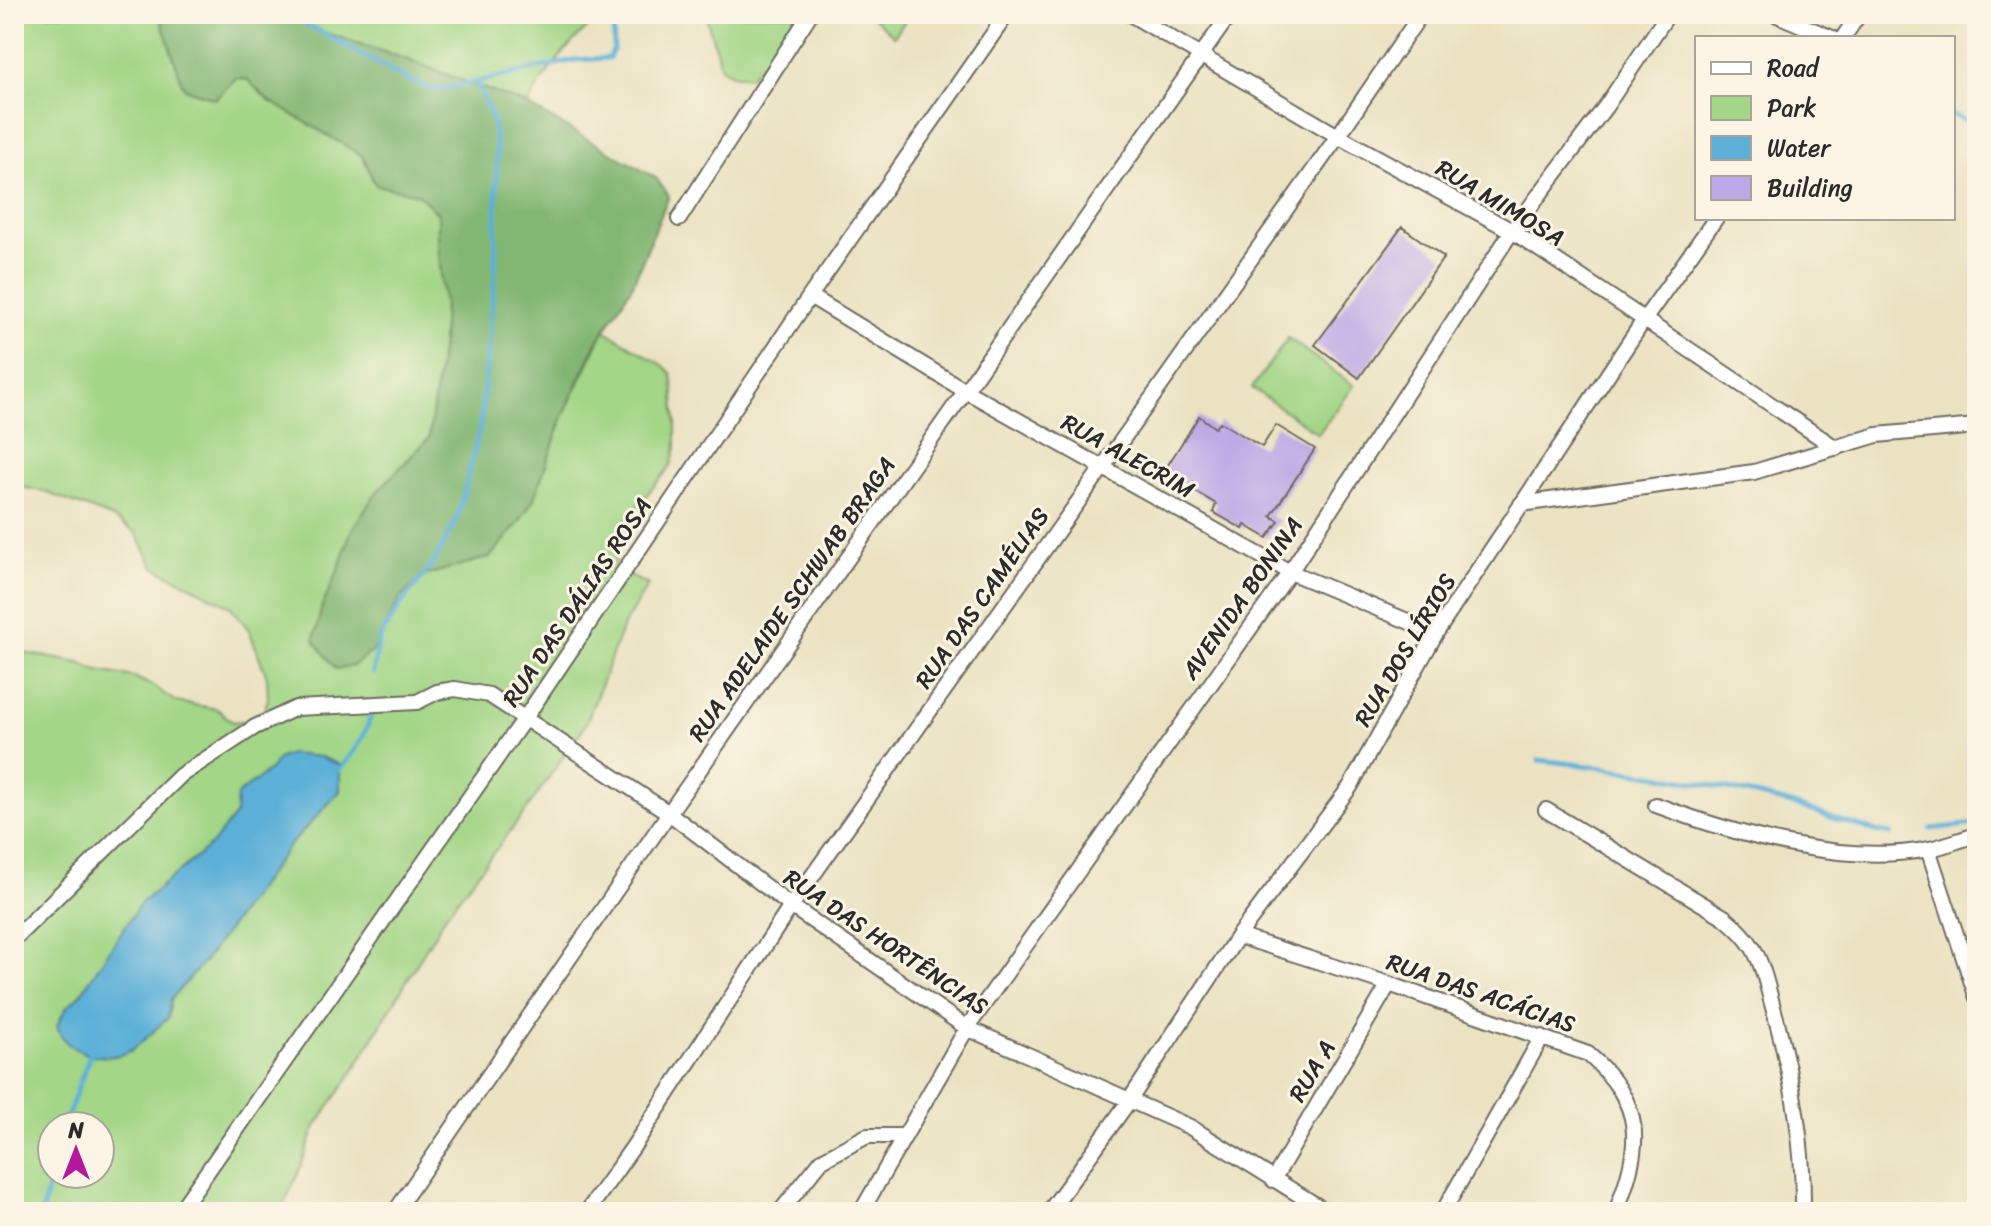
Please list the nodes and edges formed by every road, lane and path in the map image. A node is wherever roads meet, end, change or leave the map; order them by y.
1 (810, 14) edge
2 (1007, 14) edge
3 (1130, 14) edge
4 (1230, 14) edge
5 (1421, 14) edge
6 (1668, 14) edge
7 (1775, 14) edge
8 (1859, 14) edge
9 (1827, 36) edge
10 (1844, 36) edge
11 (1201, 54) junction
12 (1338, 136) junction
13 (679, 219) dead end
14 (1715, 220) edge
15 (1512, 231) junction
16 (810, 296) junction
17 (1644, 320) junction
18 (964, 390) junction
19 (1977, 426) edge
20 (1836, 448) junction
21 (1102, 466) junction
22 (1521, 504) junction
23 (1290, 572) junction
24 (1436, 633) junction
25 (525, 718) junction
26 (1656, 805) dead end
27 (1546, 810) dead end
28 (669, 813) junction
29 (1977, 835) edge
30 (1928, 849) junction
31 (791, 906) junction
32 (1238, 936) junction
33 (14, 939) edge
34 (1389, 984) junction
35 (1977, 998) edge
36 (967, 1028) junction
37 (1542, 1037) junction
38 (1129, 1101) junction
39 (903, 1136) junction
40 (1273, 1180) junction
41 (179, 1212) edge
42 (395, 1212) edge
43 (587, 1212) edge
44 (780, 1212) edge
45 (861, 1212) edge
46 (1049, 1212) edge
47 (1327, 1212) edge
48 (1443, 1212) edge
49 (1616, 1212) edge
50 (1803, 1212) edge

1 - 13 street
2 - 16 street, RUA DAS DÁLIAS ROSA
3 - 11 street, RUA MIMOSA
4 - 11 street, RUA ADELAIDE SCHWAB BRAGA
5 - 12 street, RUA DAS CAMÉLIAS
6 - 15 street, AVENIDA BONINA
7 - 9 street
8 - 10 street
11 - 12 street, RUA MIMOSA
11 - 18 street, RUA ADELAIDE SCHWAB BRAGA
12 - 15 street, RUA MIMOSA
12 - 21 street, RUA DAS CAMÉLIAS
14 - 17 street, RUA DOS LÍRIOS
15 - 17 street, RUA MIMOSA
15 - 23 street, AVENIDA BONINA
16 - 18 street, RUA ALECRIM
16 - 25 street, RUA DAS DÁLIAS ROSA
17 - 20 street, RUA MIMOSA
17 - 22 street, RUA DOS LÍRIOS
18 - 21 street, RUA ALECRIM
18 - 28 street, RUA ADELAIDE SCHWAB BRAGA
19 - 20 street
20 - 22 street
21 - 23 street, RUA ALECRIM
21 - 31 street, RUA DAS CAMÉLIAS
22 - 24 street, RUA DOS LÍRIOS
23 - 24 street, RUA ALECRIM
23 - 36 street, AVENIDA BONINA
24 - 32 street, RUA DOS LÍRIOS
25 - 28 street, RUA DAS HORTÊNCIAS
25 - 33 street, RUA DAS HORTÊNCIAS
25 - 41 street, RUA DAS DÁLIAS ROSA
26 - 30 street
27 - 50 street
28 - 31 street, RUA DAS HORTÊNCIAS
28 - 42 street, RUA ADELAIDE SCHWAB BRAGA
29 - 30 street
30 - 35 street
31 - 36 street, RUA DAS HORTÊNCIAS
31 - 43 street, RUA DAS CAMÉLIAS
32 - 34 street, RUA DAS ACÁCIAS
32 - 38 street, RUA DOS LÍRIOS
34 - 37 street, RUA DAS ACÁCIAS
34 - 40 street, RUA A
36 - 38 street, RUA DAS HORTÊNCIAS
36 - 39 street, AVENIDA BONINA
37 - 48 street
37 - 49 street, RUA DAS ACÁCIAS
38 - 40 street, RUA DAS HORTÊNCIAS
38 - 46 street, RUA DOS LÍRIOS
39 - 44 street
39 - 45 street, AVENIDA BONINA
40 - 47 street, RUA DAS HORTÊNCIAS

